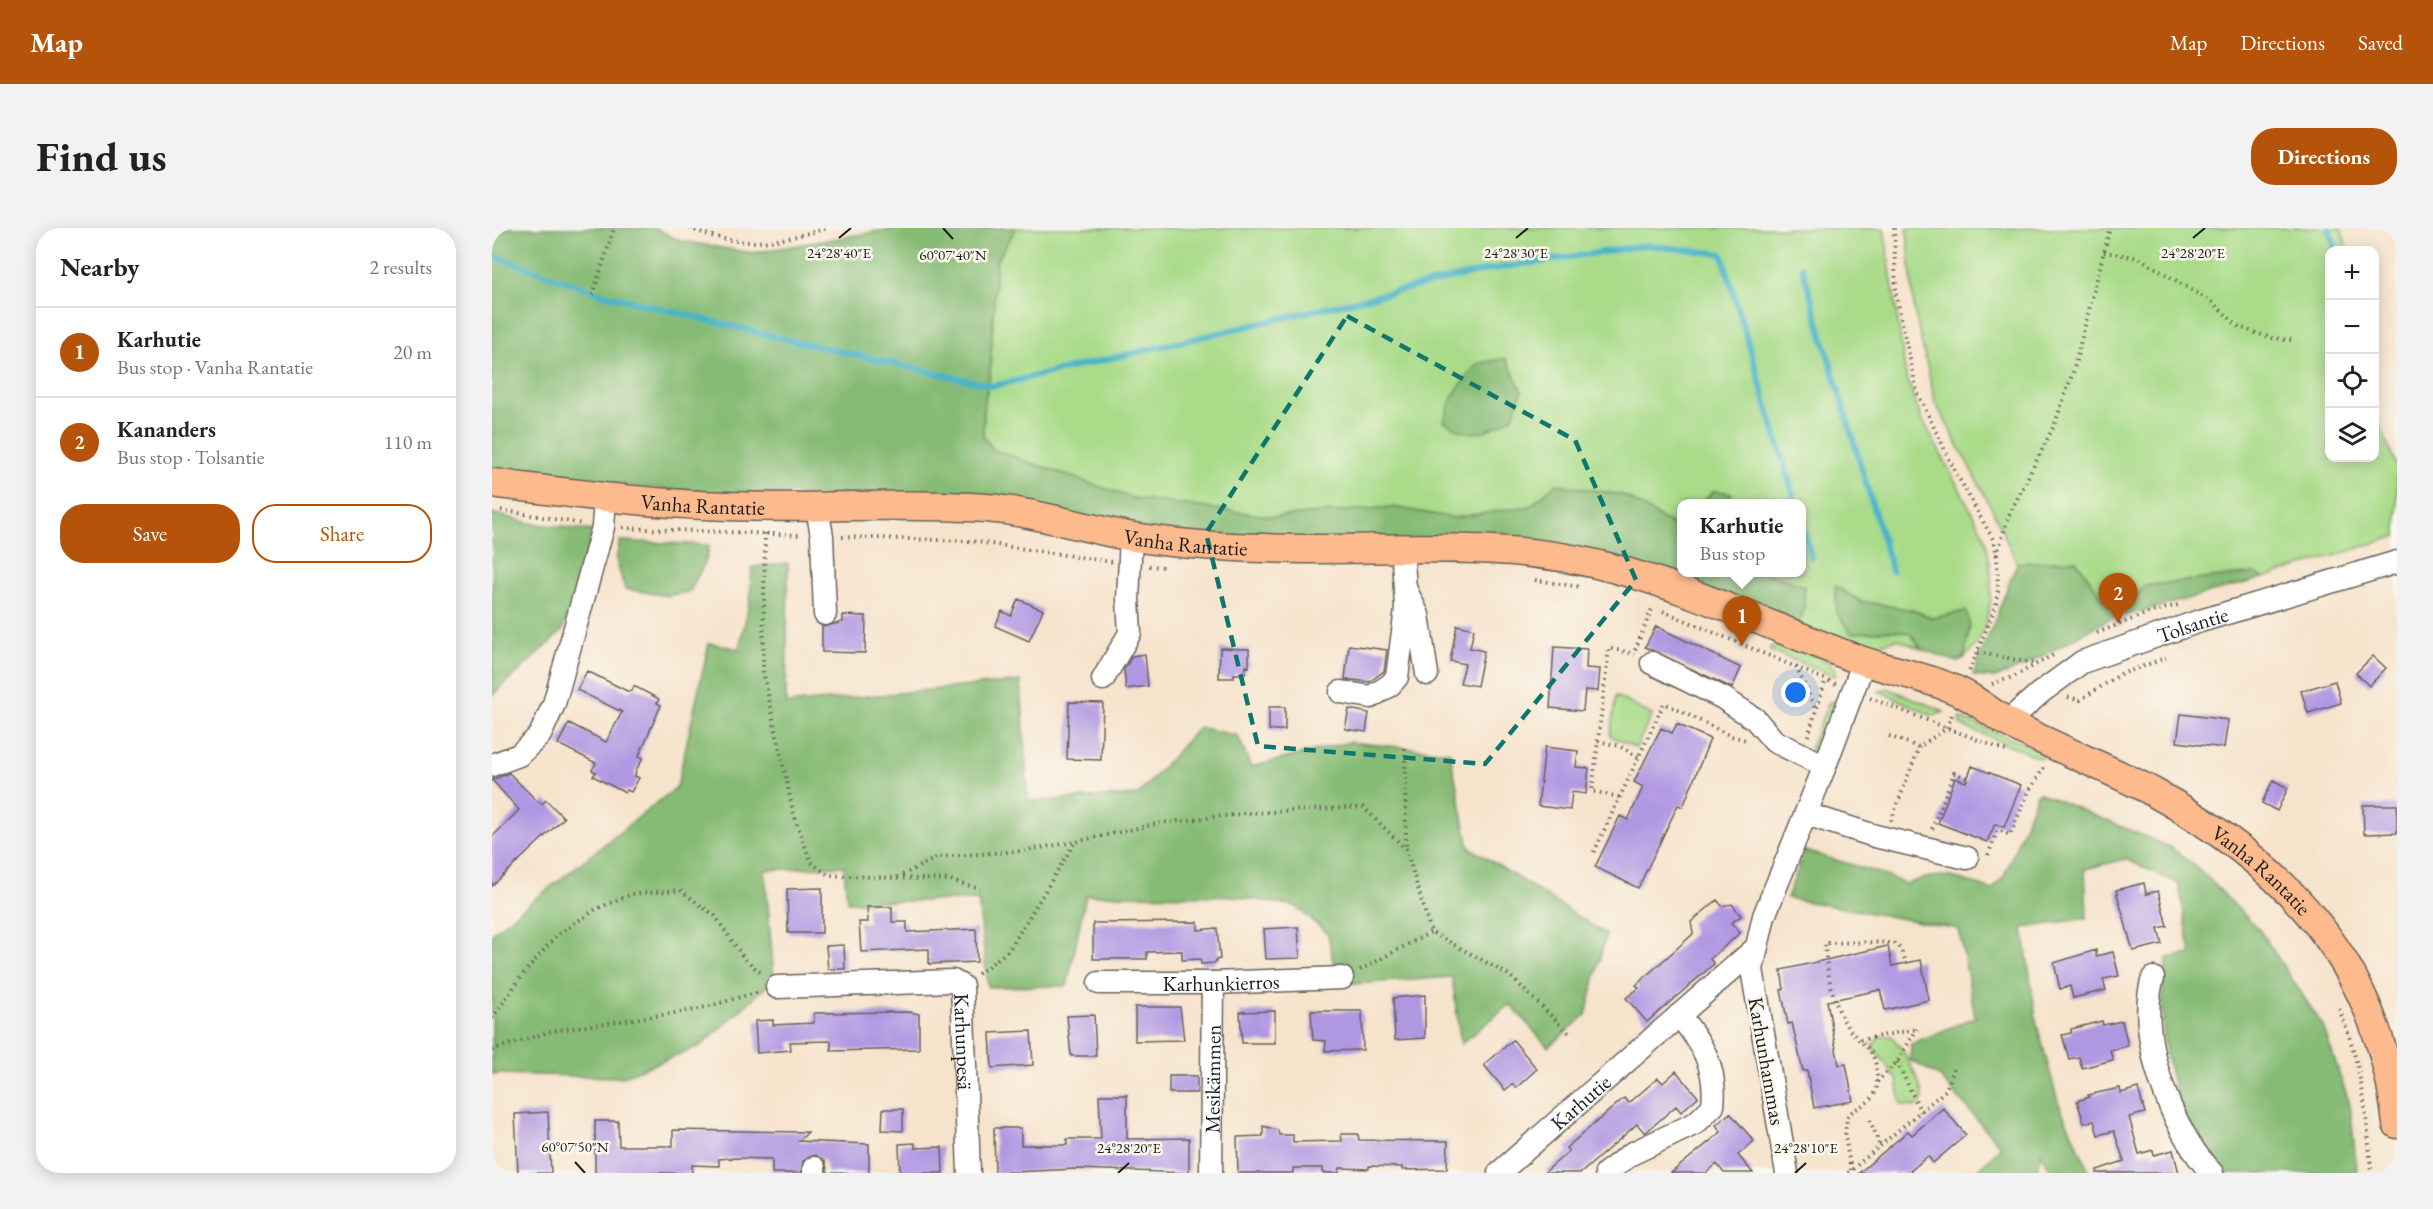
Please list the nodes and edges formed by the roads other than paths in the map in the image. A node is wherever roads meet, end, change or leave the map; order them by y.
1 (492, 483) edge
2 (605, 498) junction
3 (818, 508) junction
4 (1131, 537) junction
5 (1402, 549) junction
6 (2397, 562) edge
7 (1405, 588) junction
8 (825, 614) dead end
9 (1643, 658) road end
10 (1864, 661) junction
11 (1427, 674) dead end
12 (1103, 679) dead end
13 (1341, 692) dead end
14 (2007, 722) junction
15 (492, 765) edge
16 (1825, 766) junction
17 (1806, 814) junction
18 (1967, 858) road end
19 (1756, 948) junction
20 (1342, 978) road end
21 (2153, 978) dead end
22 (1099, 982) dead end
23 (1213, 983) junction
24 (777, 987) road end
25 (1679, 1015) junction
26 (2397, 1124) edge
27 (969, 1173) edge
28 (1211, 1173) edge
29 (1498, 1173) edge
30 (1606, 1173) edge
31 (1787, 1173) edge
32 (2212, 1173) edge

1 - 2 main road, Vanha Rantatie
2 - 3 main road, Vanha Rantatie
2 - 15 street
3 - 4 main road, Vanha Rantatie
3 - 8 street
4 - 5 main road, Vanha Rantatie
4 - 12 street
5 - 7 street
5 - 10 main road, Vanha Rantatie
6 - 14 street, Tolsantie
7 - 11 street
7 - 13 street
9 - 16 street
10 - 14 main road, Vanha Rantatie
10 - 16 street
14 - 26 main road, Vanha Rantatie
16 - 17 street
17 - 18 street
17 - 19 street
19 - 25 street, Karhutie
19 - 31 street, Karhunhammas
20 - 23 street, Karhunkierros
21 - 32 street
22 - 23 street, Karhunkierros
23 - 28 street, Mesikämmen
24 - 27 street, Karhunpesä
25 - 29 street, Karhutie
25 - 30 street

